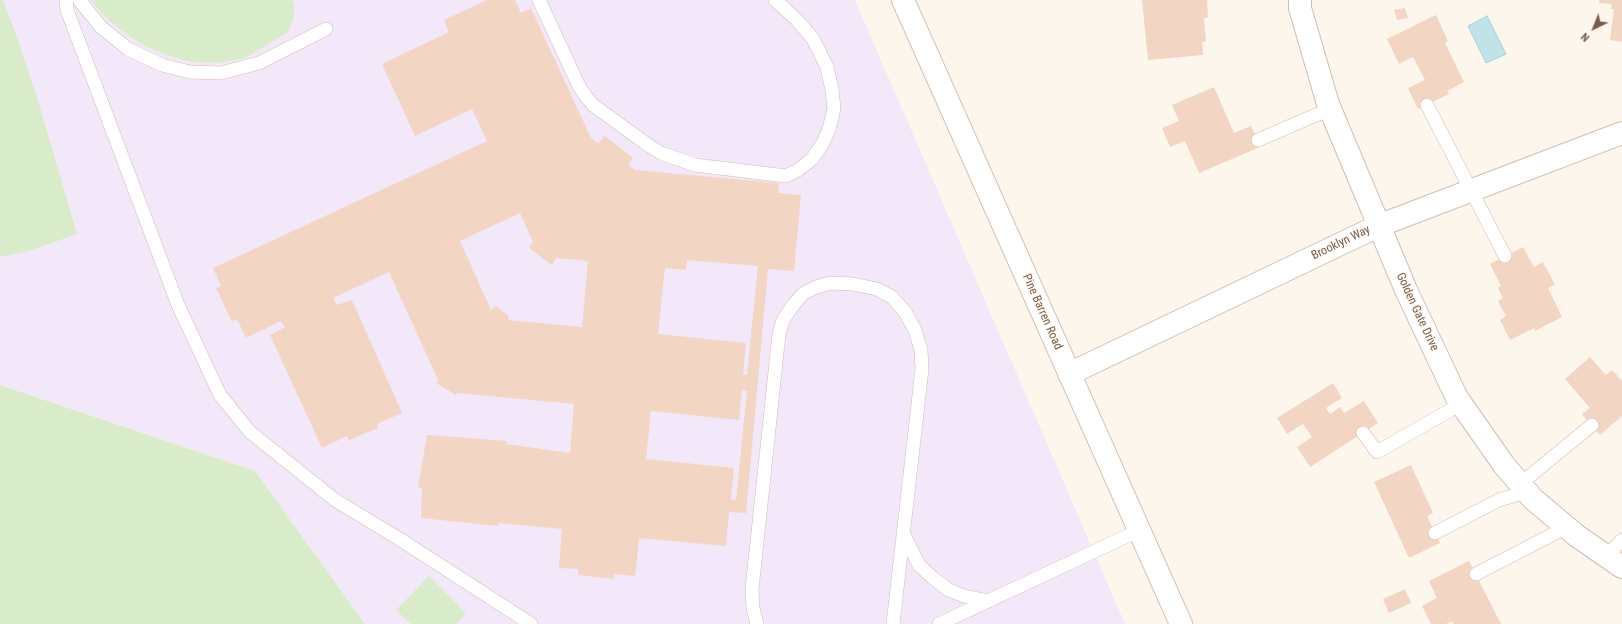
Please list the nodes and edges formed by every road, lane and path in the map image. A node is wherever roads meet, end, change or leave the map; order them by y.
1 (66, 0) edge
2 (79, 0) edge
3 (539, 0) edge
4 (775, 0) edge
5 (903, 0) edge
6 (1300, 0) edge
7 (326, 29) dead end
8 (1427, 105) dead end
9 (1330, 109) junction
10 (1622, 133) edge
11 (1258, 140) dead end
12 (1471, 190) junction
13 (1378, 226) junction
14 (1505, 256) dead end
15 (1069, 374) junction
16 (1461, 404) junction
17 (1592, 425) dead end
18 (1363, 433) dead end
19 (1523, 488) junction
20 (1567, 527) junction
21 (1140, 530) junction
22 (903, 533) junction
23 (1435, 533) dead end
24 (1622, 540) edge
25 (1614, 562) edge
26 (1476, 574) dead end
27 (989, 601) junction
28 (531, 624) edge
29 (757, 624) edge
30 (893, 624) edge
31 (939, 624) edge
32 (1181, 624) edge

1 - 28 lane
2 - 7 lane
3 - 4 lane
5 - 15 street, Pine Barren Road
6 - 9 street, Golden Gate Drive
8 - 12 lane
9 - 11 lane
9 - 13 street, Golden Gate Drive
10 - 12 street, Brooklyn Way
12 - 13 street, Brooklyn Way
12 - 14 lane
13 - 15 street, Brooklyn Way
13 - 16 street, Golden Gate Drive
15 - 21 street, Pine Barren Road
16 - 18 lane
16 - 19 street, Golden Gate Drive
17 - 19 lane
19 - 20 street, Golden Gate Drive
19 - 23 lane
20 - 25 street, Golden Gate Drive
20 - 26 lane
21 - 27 lane
21 - 32 street, Pine Barren Road
22 - 27 lane
22 - 29 lane
22 - 30 lane
24 - 25 lane
27 - 31 lane

